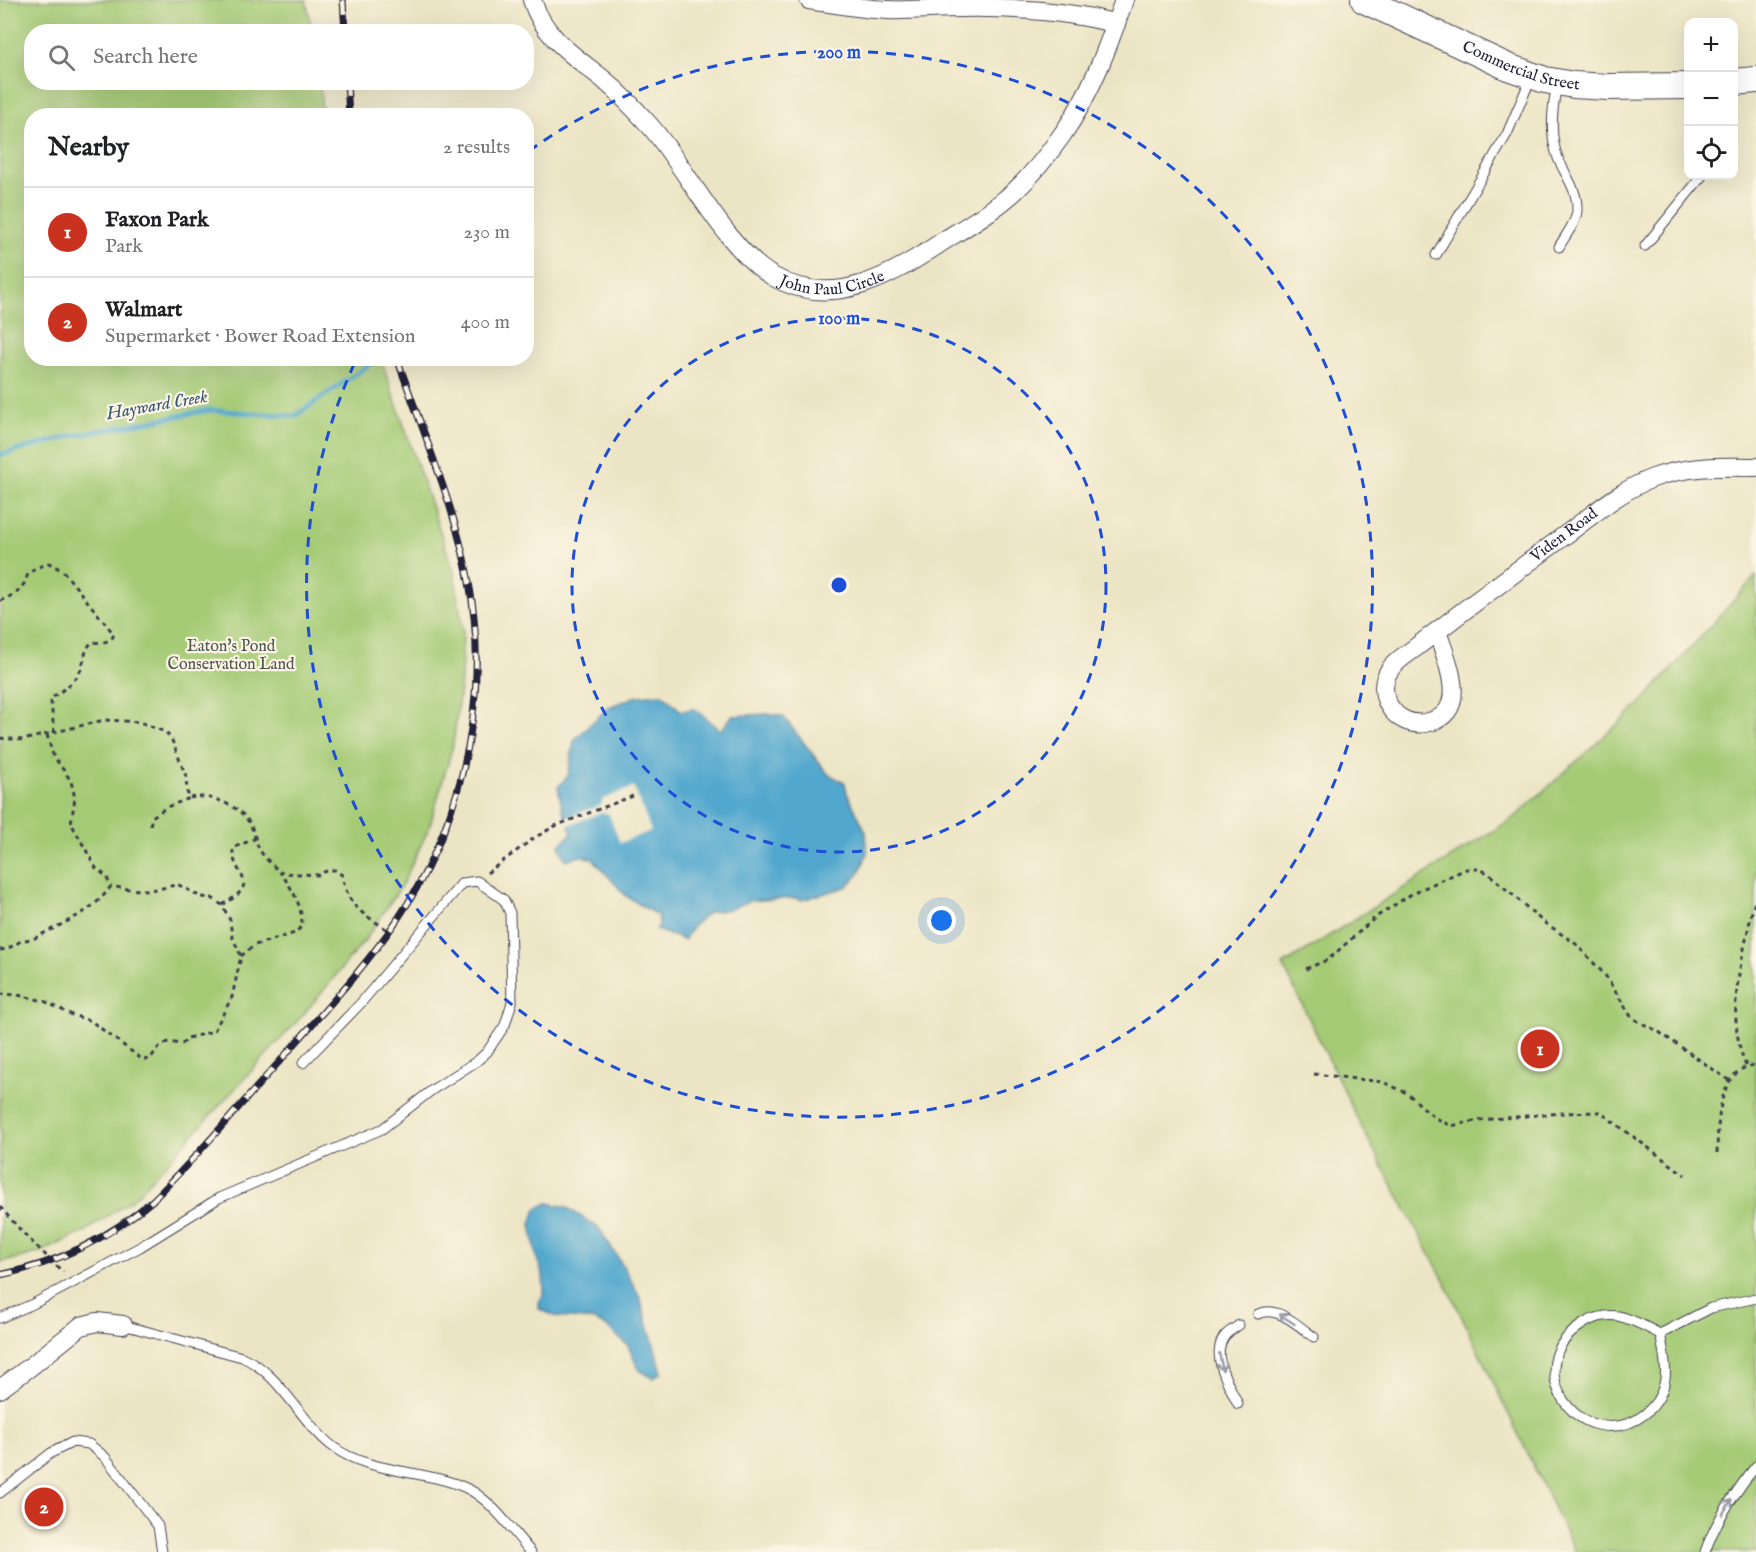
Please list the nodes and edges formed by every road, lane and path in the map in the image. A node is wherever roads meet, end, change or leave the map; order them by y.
1 (532, 0) edge
2 (809, 0) edge
3 (1124, 0) edge
4 (1364, 0) edge
5 (1116, 24) junction
6 (1532, 76) junction
7 (1756, 80) edge
8 (1557, 82) junction
9 (1738, 82) edge
10 (1684, 86) edge
11 (1699, 180) edge
12 (1645, 246) dead end
13 (1559, 247) dead end
14 (1436, 255) dead end
15 (1756, 467) edge
16 (0, 601) edge
17 (1437, 631) junction
18 (54, 732) junction
19 (46, 735) junction
20 (0, 738) edge
21 (633, 796) dead end
22 (190, 798) junction
23 (150, 826) dead end
24 (256, 838) junction
25 (281, 873) junction
26 (477, 881) junction
27 (111, 886) junction
28 (1756, 899) edge
29 (222, 905) junction
30 (389, 931) dead end
31 (0, 950) edge
32 (241, 956) junction
33 (1306, 969) dead end
34 (0, 994) edge
35 (303, 1063) dead end
36 (1756, 1065) edge
37 (1746, 1066) junction
38 (1314, 1074) dead end
39 (1730, 1081) junction
40 (1717, 1153) dead end
41 (1685, 1175) dead end
42 (0, 1207) edge
43 (72, 1282) junction
44 (1756, 1297) edge
45 (1258, 1314) dead end
46 (0, 1318) edge
47 (123, 1325) joint
48 (1239, 1325) dead end
49 (1660, 1334) junction
50 (1314, 1337) dead end
51 (0, 1389) edge
52 (1238, 1404) dead end
53 (1756, 1466) edge
54 (0, 1493) edge
55 (162, 1552) edge
56 (531, 1552) edge
57 (1705, 1552) edge

1 - 5 street, John Paul Circle
2 - 5 street
3 - 5 street, John Paul Circle
4 - 6 main road, Commercial Street
6 - 8 main road, Commercial Street
6 - 14 lane
7 - 9 main road
8 - 10 main road, Commercial Street
8 - 13 lane
11 - 12 lane
15 - 17 street, Viden Road
16 - 18 path
17 - 17 street, Viden Road
18 - 19 path
18 - 22 path
19 - 20 path
19 - 27 path
21 - 26 path
22 - 23 path
22 - 24 path
24 - 25 path
24 - 29 path
25 - 30 path
25 - 32 path
26 - 35 lane
26 - 43 lane
27 - 29 path
27 - 31 path
28 - 37 path
29 - 32 path
32 - 34 path
33 - 39 path
36 - 37 path
37 - 39 path
38 - 41 path
39 - 40 path
42 - 43 path
43 - 46 lane
44 - 49 lane
50 -> 45 lane
47 - 51 street
47 - 56 lane
48 -> 52 lane
49 - 49 lane
57 -> 53 lane
54 - 55 lane

